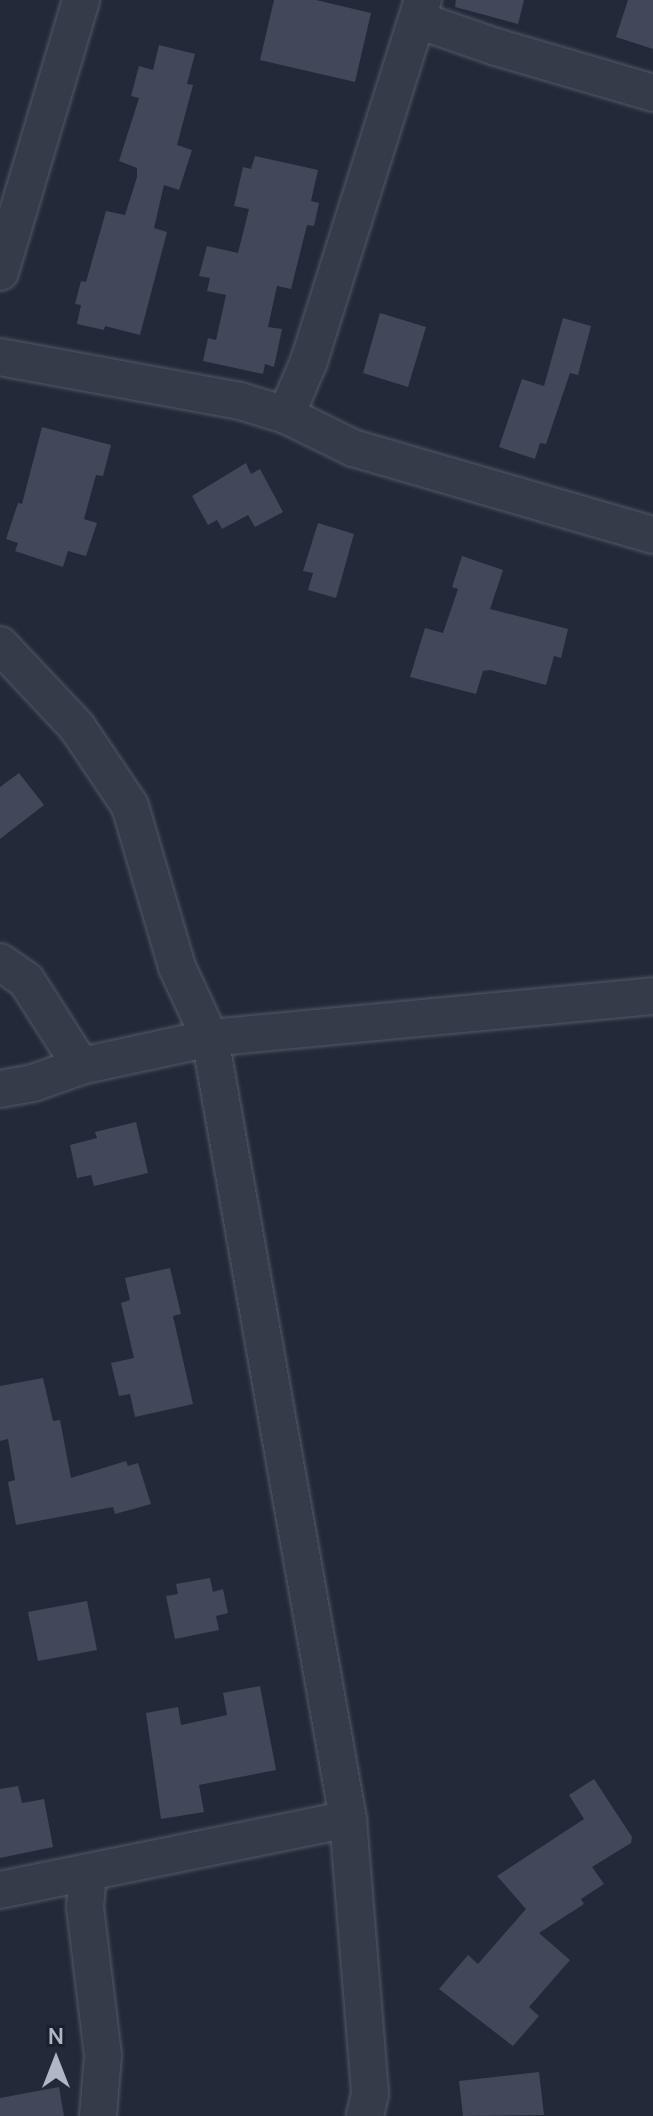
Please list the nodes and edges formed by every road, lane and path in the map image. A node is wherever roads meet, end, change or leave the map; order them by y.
1 (81, 0) edge
2 (421, 10) edge
3 (653, 93) edge
4 (0, 272) edge
5 (0, 357) edge
6 (286, 415) junction
7 (653, 535) edge
8 (0, 645) edge
9 (0, 962) edge
10 (653, 996) edge
11 (210, 1038) junction
12 (81, 1066) junction
13 (0, 1089) edge
14 (348, 1819) junction
15 (88, 1873) junction
16 (0, 1890) edge
17 (98, 2116) edge
18 (365, 2116) edge

1 - 4 street
2 - 3 street
2 - 6 street
5 - 6 street
6 - 7 street
8 - 11 street
9 - 12 street
10 - 11 street
11 - 12 street
11 - 14 street
12 - 13 street
14 - 15 street
14 - 18 street
15 - 16 street
15 - 17 street

